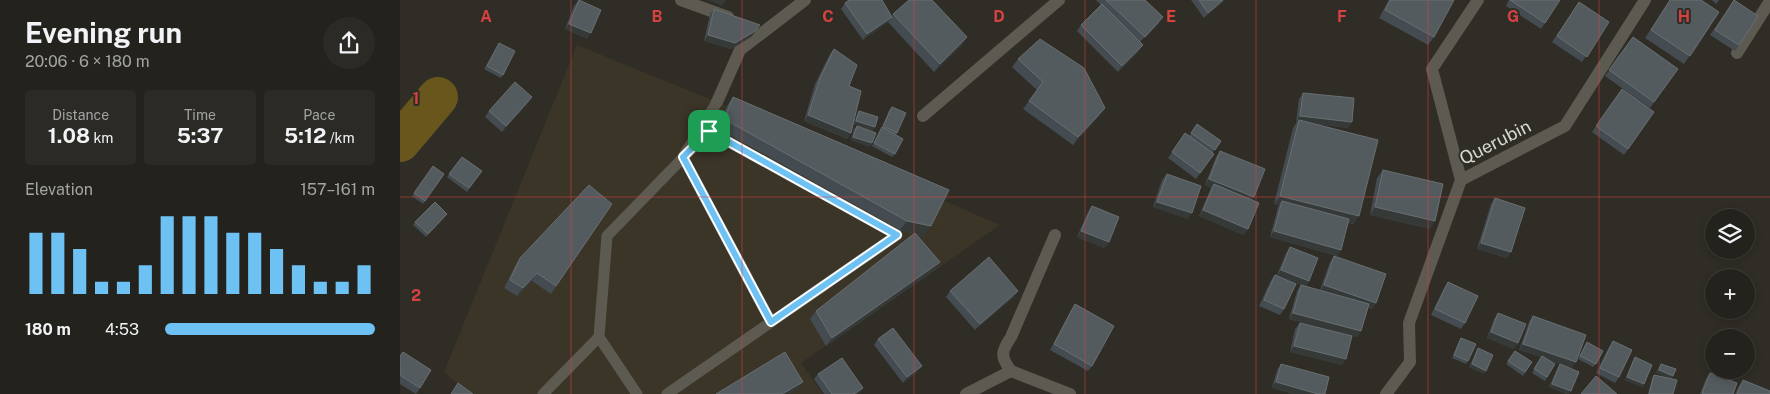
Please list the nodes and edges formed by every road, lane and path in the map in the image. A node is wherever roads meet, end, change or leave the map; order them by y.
1 (681, 0) edge
2 (805, 0) edge
3 (1059, 0) edge
4 (1478, 0) edge
5 (1645, 0) edge
6 (1770, 1) edge
7 (737, 20) edge
8 (1737, 53) edge
9 (717, 102) joint
10 (923, 116) dead end
11 (683, 157) junction
12 (1461, 180) junction
13 (1055, 235) dead end
14 (771, 322) junction
15 (599, 337) junction
16 (1011, 371) junction
17 (543, 394) edge
18 (638, 394) edge
19 (667, 394) edge
20 (966, 394) edge
21 (1070, 394) edge
22 (1386, 394) edge

1 - 7 street
2 - 9 street
3 - 10 street
4 - 12 street
5 - 12 street, Querubin
6 - 8 street
9 - 11 lane
11 - 14 lane
11 - 14 lane
11 - 15 lane
12 - 22 street, Querubin
13 - 16 street
14 - 19 lane
15 - 17 lane
15 - 18 lane
16 - 20 street
16 - 21 street

